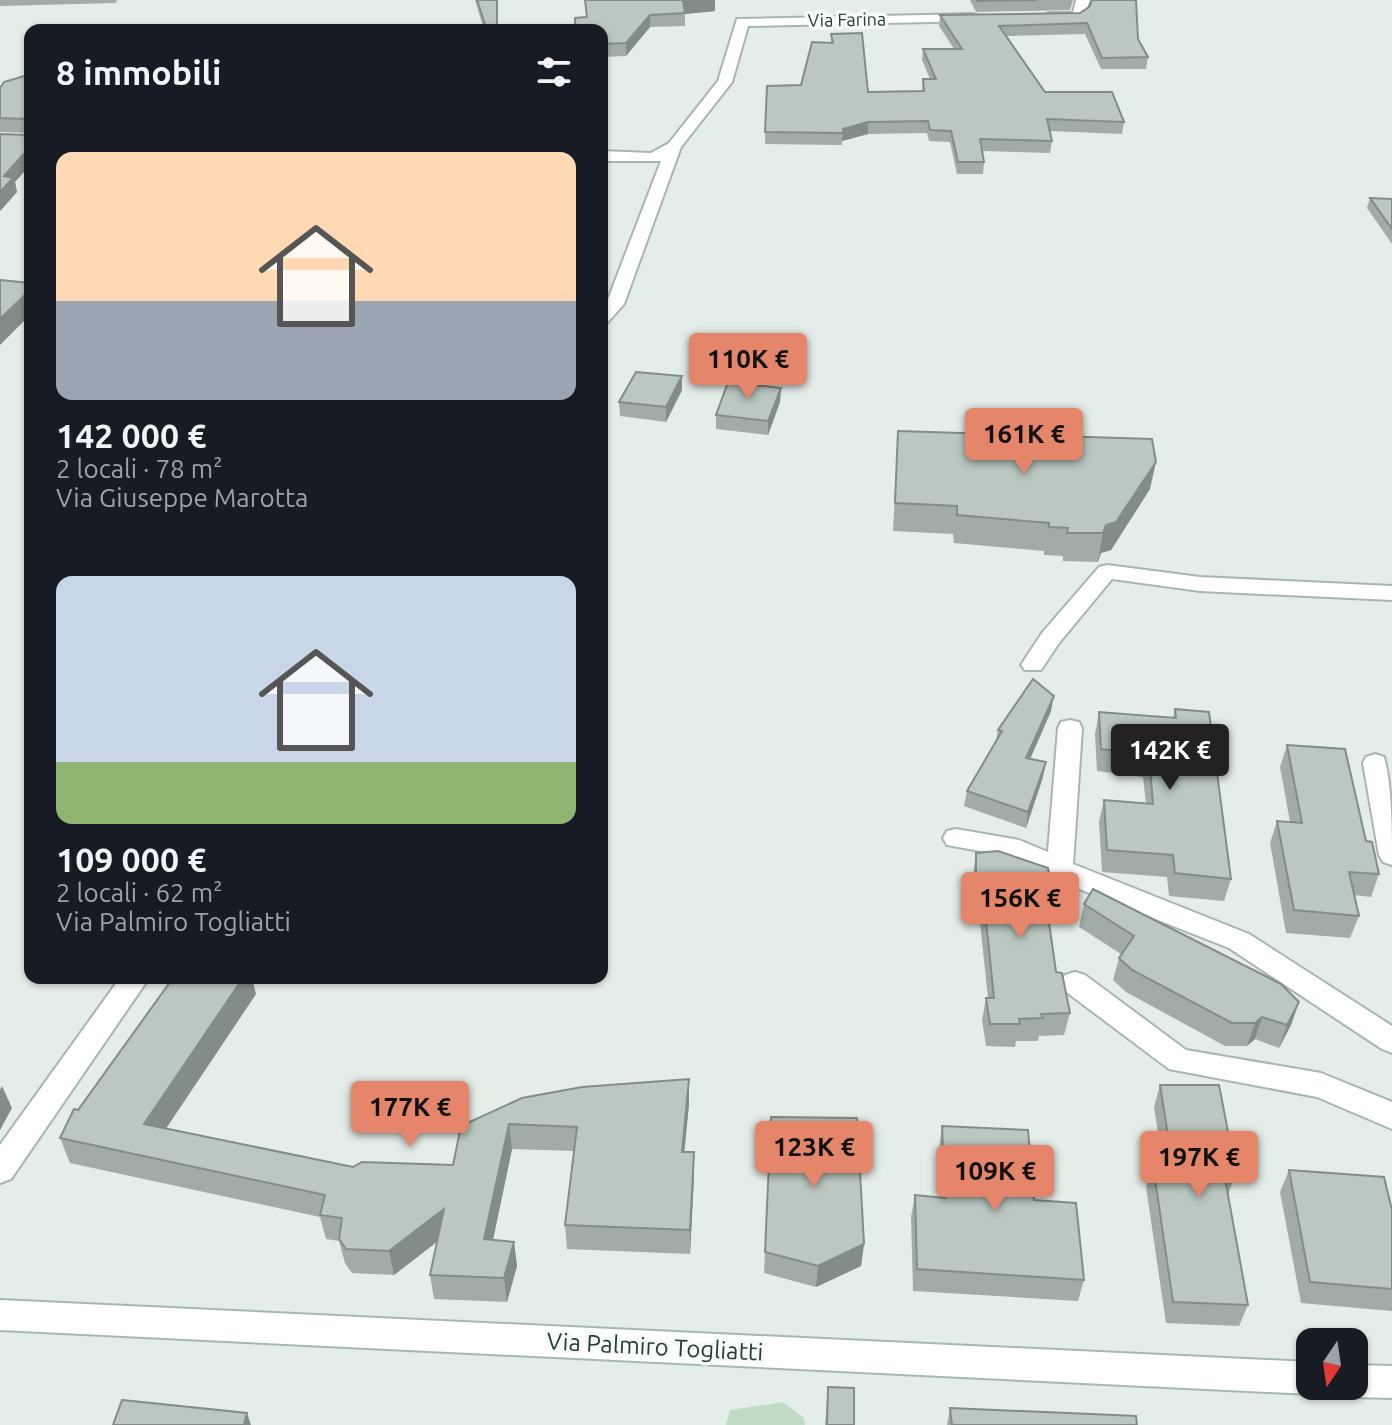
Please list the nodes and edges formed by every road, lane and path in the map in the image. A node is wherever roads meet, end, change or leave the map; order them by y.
1 (1083, 0) edge
2 (986, 18) edge
3 (1032, 18) edge
4 (674, 146) junction
5 (608, 156) edge
6 (608, 311) edge
7 (1392, 593) edge
8 (1033, 665) dead end
9 (1070, 728) dead end
10 (1375, 763) dead end
11 (956, 838) dead end
12 (1392, 855) edge
13 (1060, 868) junction
14 (1075, 983) dead end
15 (131, 984) edge
16 (1392, 1041) edge
17 (1392, 1116) edge
18 (0, 1170) edge
19 (0, 1315) edge
20 (1296, 1377) edge
21 (1368, 1381) edge
22 (1392, 1382) edge

1 - 3 street
2 - 4 street, Via Farina
4 - 5 street
4 - 6 street, Via Farina
7 - 8 street
9 - 13 street
10 - 12 street
11 - 13 street
13 - 16 street
14 - 17 street
15 - 18 street
19 - 20 street, Via Palmiro Togliatti
21 - 22 street

